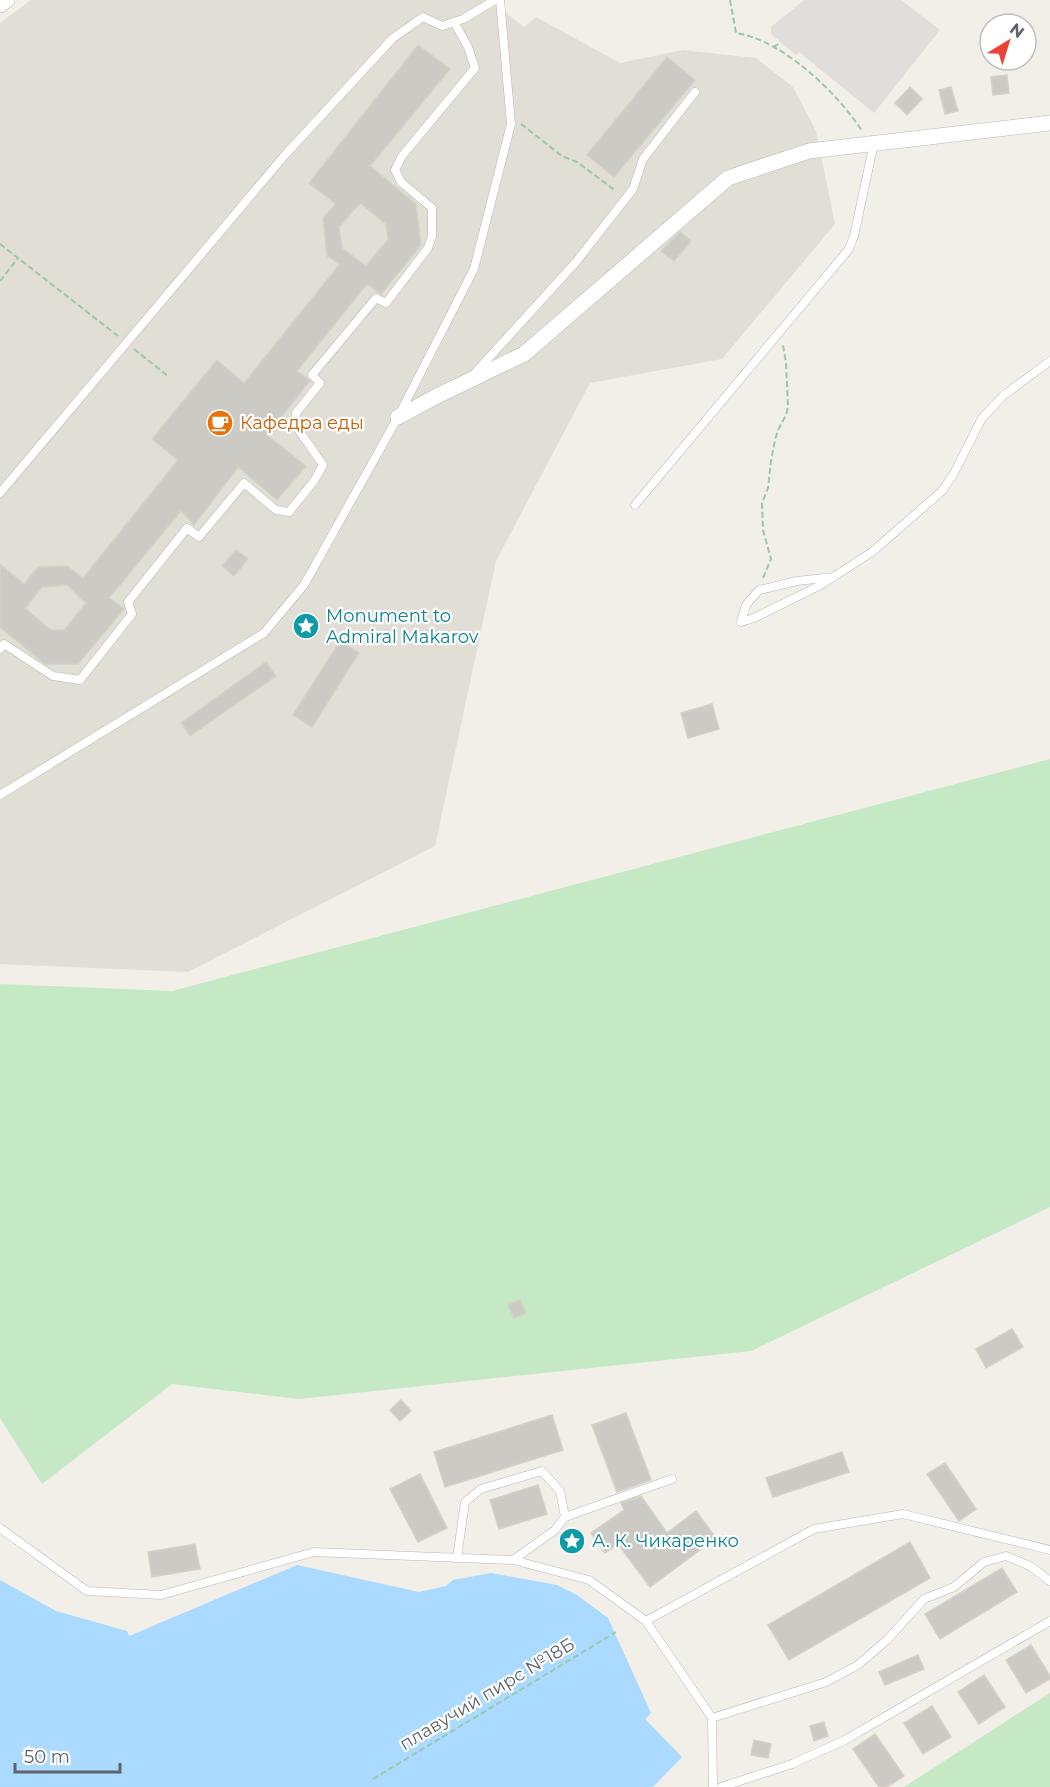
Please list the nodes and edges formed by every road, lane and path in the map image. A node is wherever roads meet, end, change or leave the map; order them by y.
1 (7, 0) edge
2 (495, 0) edge
3 (500, 0) edge
4 (730, 0) edge
5 (0, 5) edge
6 (454, 22) junction
7 (781, 43) dead end
8 (773, 47) junction
9 (695, 92) dead end
10 (511, 120) junction
11 (1050, 123) edge
12 (874, 143) junction
13 (633, 189) junction
14 (0, 244) edge
15 (18, 258) junction
16 (0, 281) edge
17 (76, 303) dead end
18 (777, 336) junction
19 (1050, 361) edge
20 (468, 381) junction
21 (398, 417) junction
22 (0, 494) edge
23 (635, 505) dead end
24 (834, 577) junction
25 (759, 590) junction
26 (0, 649) edge
27 (0, 795) edge
28 (672, 1479) dead end
29 (565, 1517) junction
30 (0, 1528) edge
31 (1050, 1550) edge
32 (457, 1558) junction
33 (513, 1560) junction
34 (1050, 1581) edge
35 (646, 1620) junction
36 (1050, 1621) edge
37 (616, 1632) dead end
38 (712, 1718) junction
39 (373, 1779) dead end
40 (713, 1787) edge
41 (721, 1787) edge

1 - 5 street
2 - 6 lane
3 - 10 lane
4 - 8 path
6 - 22 lane
6 - 26 lane
7 - 8 path
8 - 12 path
9 - 13 lane
10 - 13 path
10 - 21 lane
11 - 12 street
12 - 18 lane
12 - 20 street
13 - 20 lane
14 - 15 path
15 - 16 path
15 - 17 path
18 - 23 lane
18 - 25 path
19 - 24 lane
20 - 21 street
21 - 27 lane
24 - 25 lane
24 - 25 lane
28 - 29 lane
29 - 32 lane
29 - 33 lane
30 - 32 lane
31 - 35 lane
32 - 33 lane
33 - 35 lane
34 - 38 lane
35 - 38 lane
36 - 41 lane
37 - 39 path, плавучий пирс №18Б
38 - 40 lane

